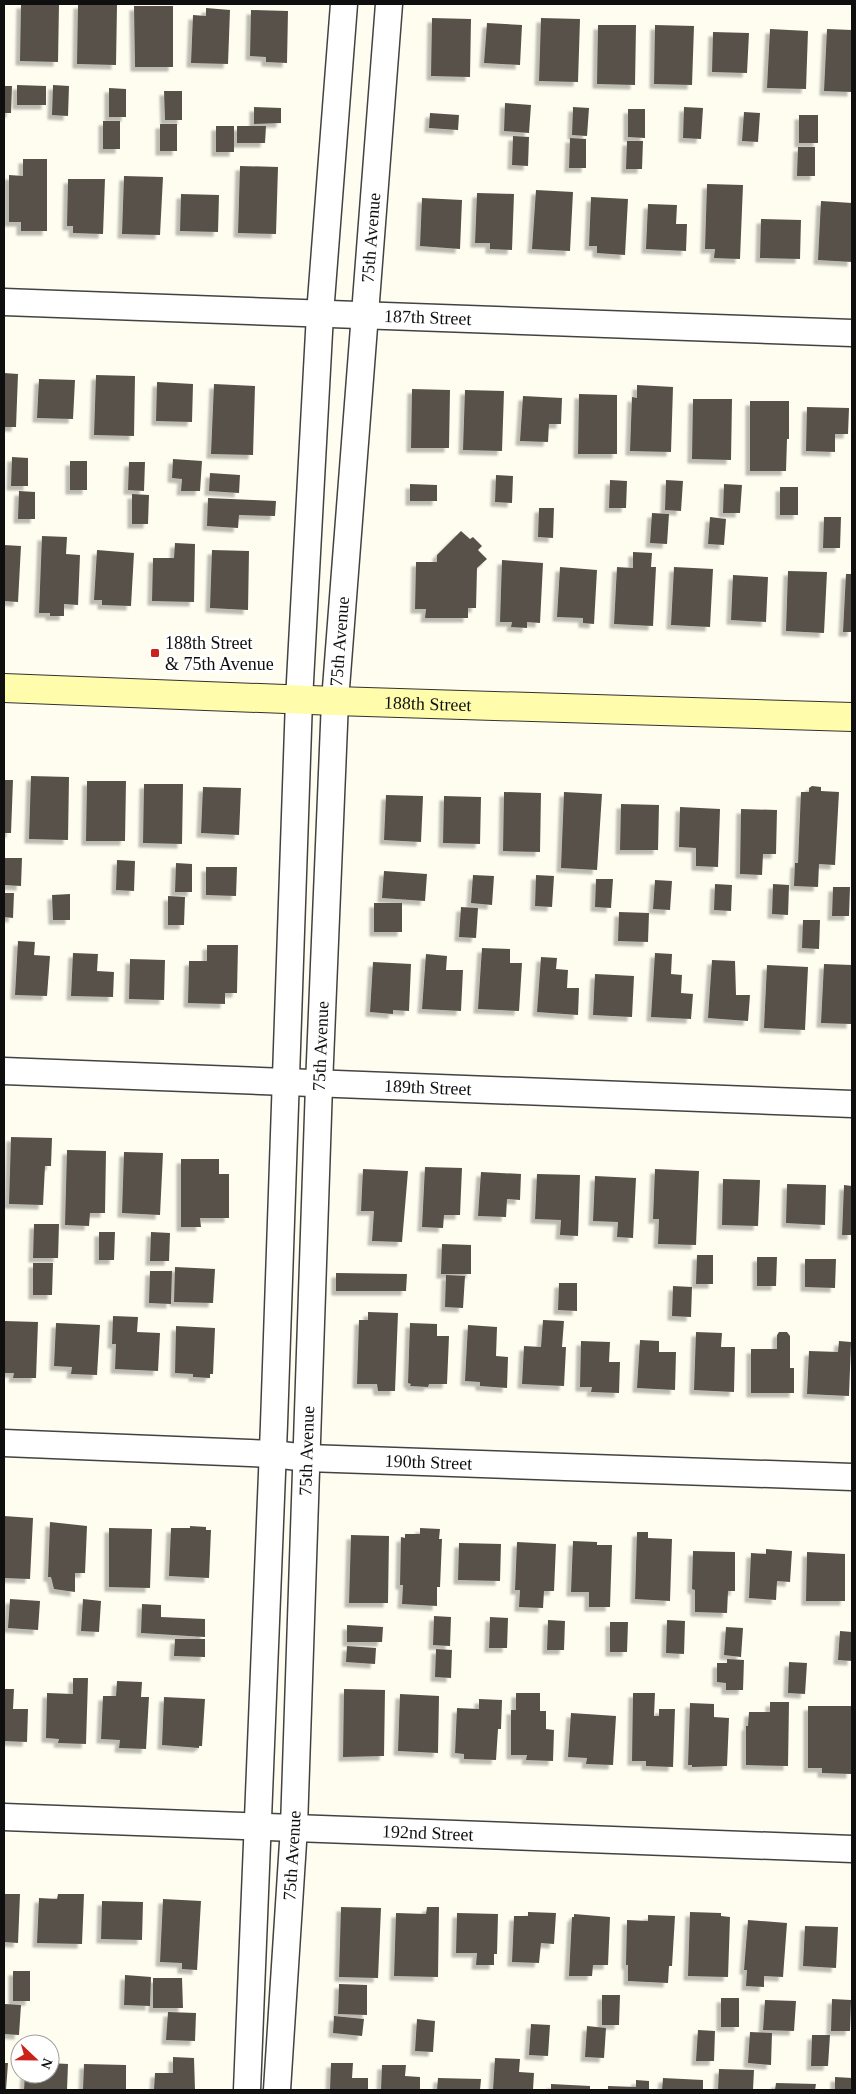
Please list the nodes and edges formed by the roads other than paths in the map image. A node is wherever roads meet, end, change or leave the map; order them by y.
1 (344, 4) edge
2 (389, 4) edge
3 (4, 302) edge
4 (320, 314) junction
5 (365, 315) junction
6 (852, 333) edge
7 (4, 688) edge
8 (299, 700) junction
9 (335, 701) junction
10 (852, 717) edge
11 (4, 1071) edge
12 (286, 1083) junction
13 (319, 1085) junction
14 (852, 1104) edge
15 (4, 1443) edge
16 (273, 1454) junction
17 (307, 1458) junction
18 (852, 1477) edge
19 (4, 1817) edge
20 (258, 1826) junction
21 (294, 1827) junction
22 (852, 1849) edge
23 (247, 2090) edge
24 (277, 2090) edge

1 - 4 street, 75th Avenue
2 - 5 street, 75th Avenue
3 - 4 street, 187th Street
4 - 5 street, 187th Street
4 - 8 street, 75th Avenue
5 - 6 street, 187th Street
5 - 9 street, 75th Avenue
7 - 8 street, 188th Street
8 - 9 street, 188th Street
8 - 12 street, 75th Avenue
9 - 10 street, 188th Street
9 - 13 street, 75th Avenue
11 - 12 street, 189th Street
12 - 13 street, 189th Street
12 - 16 street, 75th Avenue
13 - 14 street, 189th Street
13 - 17 street, 75th Avenue
15 - 16 street, 190th Street
16 - 17 street, 190th Street
16 - 20 street, 75th Avenue
17 - 18 street, 190th Street
17 - 21 street, 75th Avenue
19 - 20 street, 192nd Street
20 - 21 street, 192nd Street
20 - 23 street, 75th Avenue
21 - 22 street, 192nd Street
21 - 24 street, 75th Avenue

